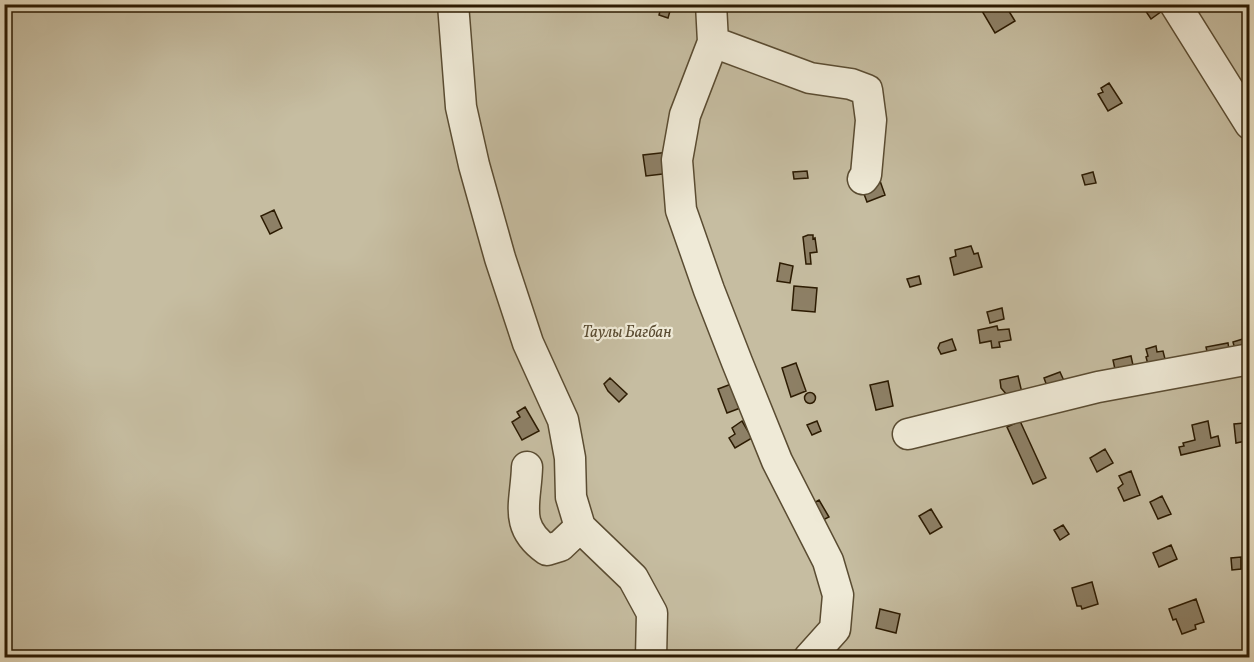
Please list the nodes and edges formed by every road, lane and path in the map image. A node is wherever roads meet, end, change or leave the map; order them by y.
1 (453, 4) edge
2 (711, 4) edge
3 (1175, 4) edge
4 (713, 42) junction
5 (1250, 124) edge
6 (863, 179) dead end
7 (1250, 359) edge
8 (908, 434) dead end
9 (527, 467) dead end
10 (580, 527) junction
11 (651, 657) edge
12 (809, 657) edge

1 - 10 street
2 - 4 street
3 - 5 street
4 - 6 street
4 - 12 street
7 - 8 street
9 - 10 street
10 - 11 street

